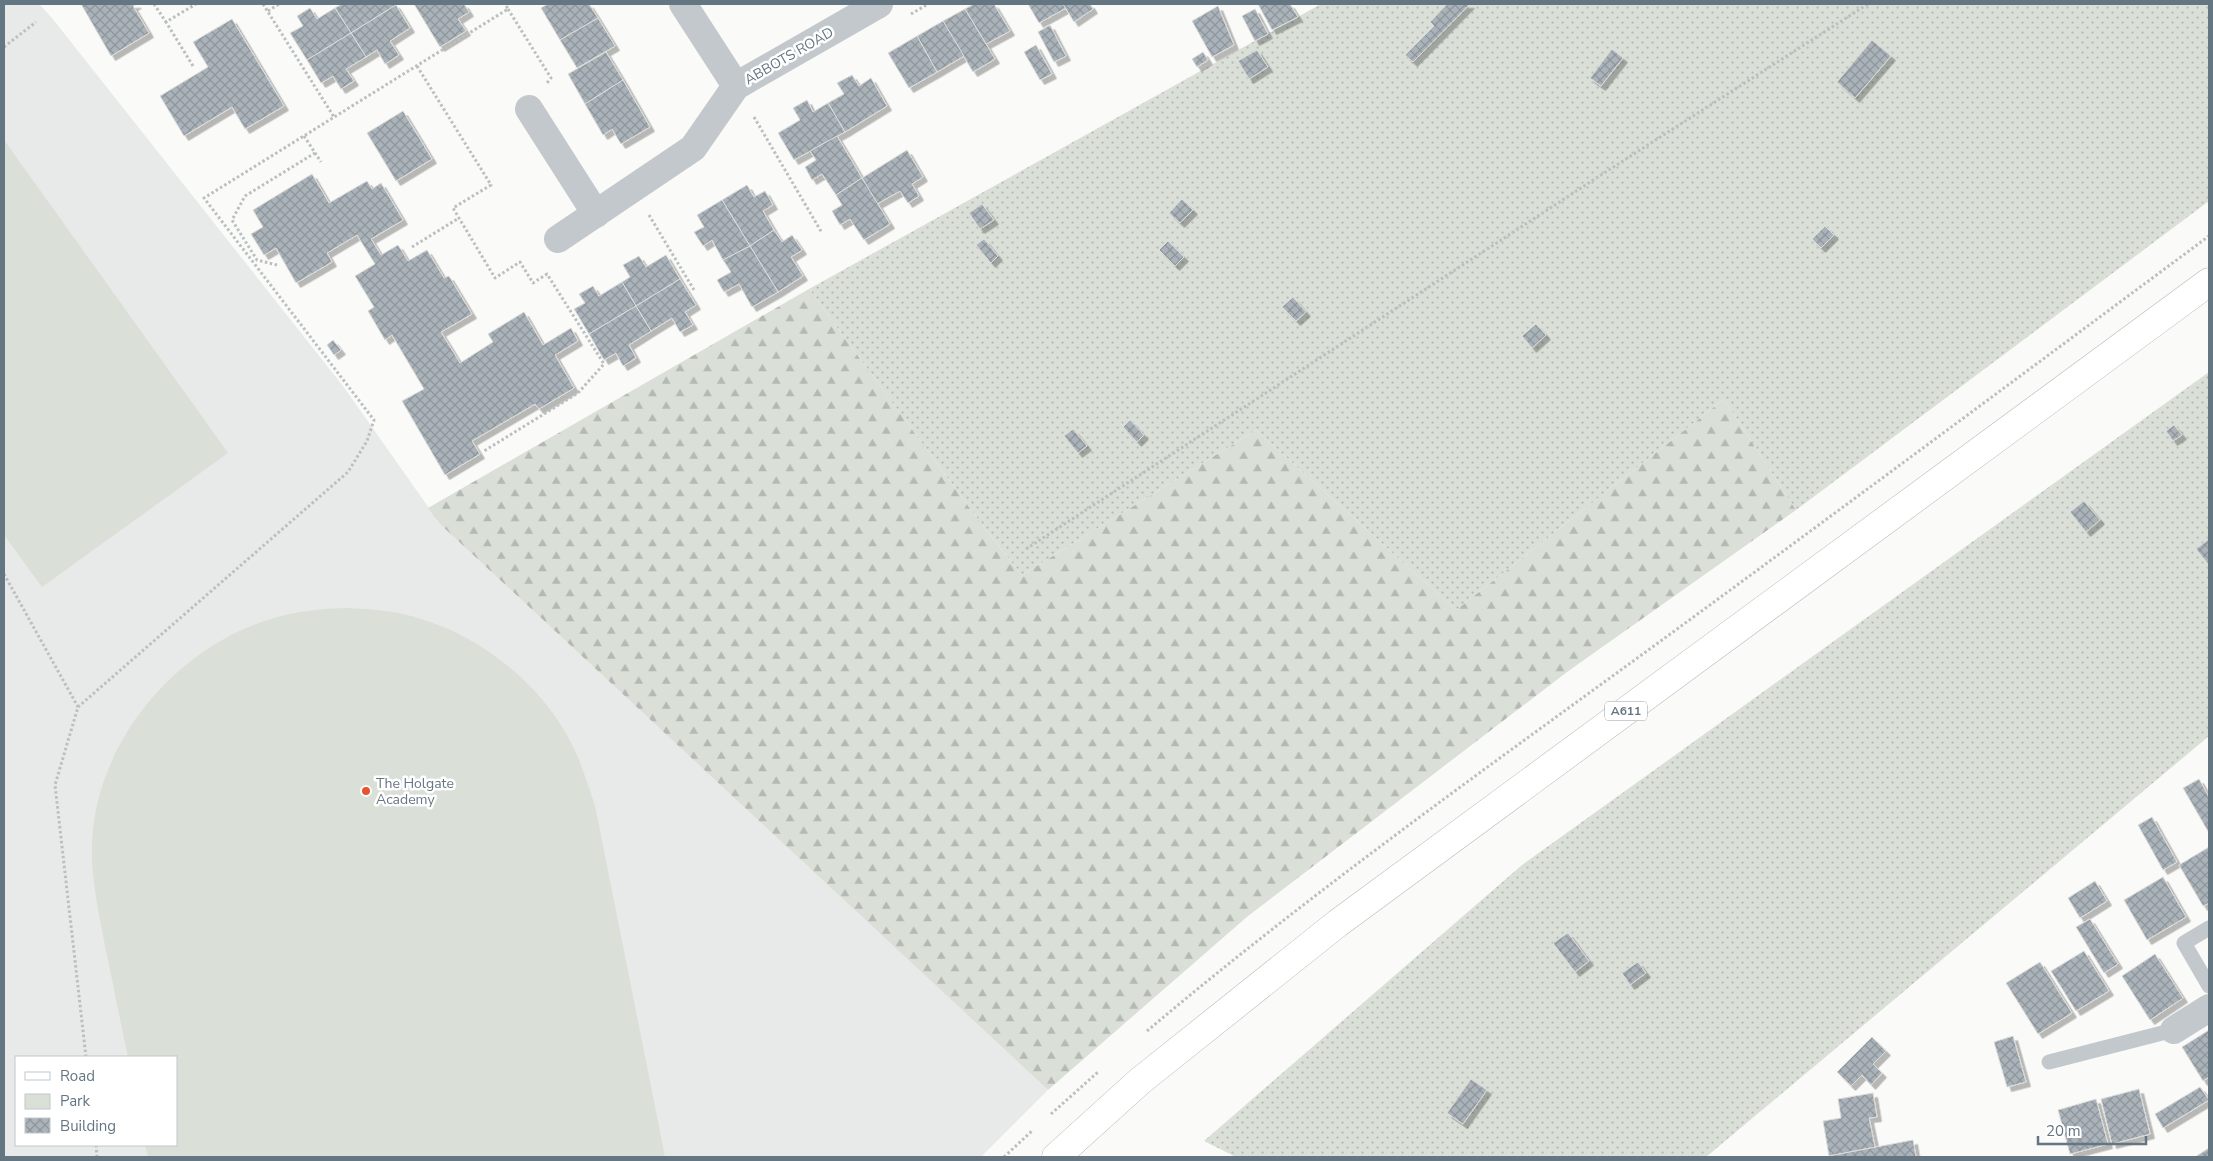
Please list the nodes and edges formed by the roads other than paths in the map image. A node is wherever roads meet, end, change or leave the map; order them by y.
1 (682, 4) edge
2 (879, 4) edge
3 (736, 86) junction
4 (529, 109) road end
5 (596, 214) junction
6 (558, 239) dead end
7 (2209, 282) edge
8 (2209, 928) edge
9 (2209, 986) edge
10 (2209, 1008) edge
11 (2174, 1030) joint
12 (2049, 1062) dead end
13 (1056, 1157) edge

1 - 3 street
2 - 3 street, ABBOTS ROAD
3 - 5 street, ABBOTS ROAD
4 - 5 street
5 - 6 street, ABBOTS ROAD
7 - 13 main road, A611
8 - 9 lane
10 - 11 street
11 - 12 lane

